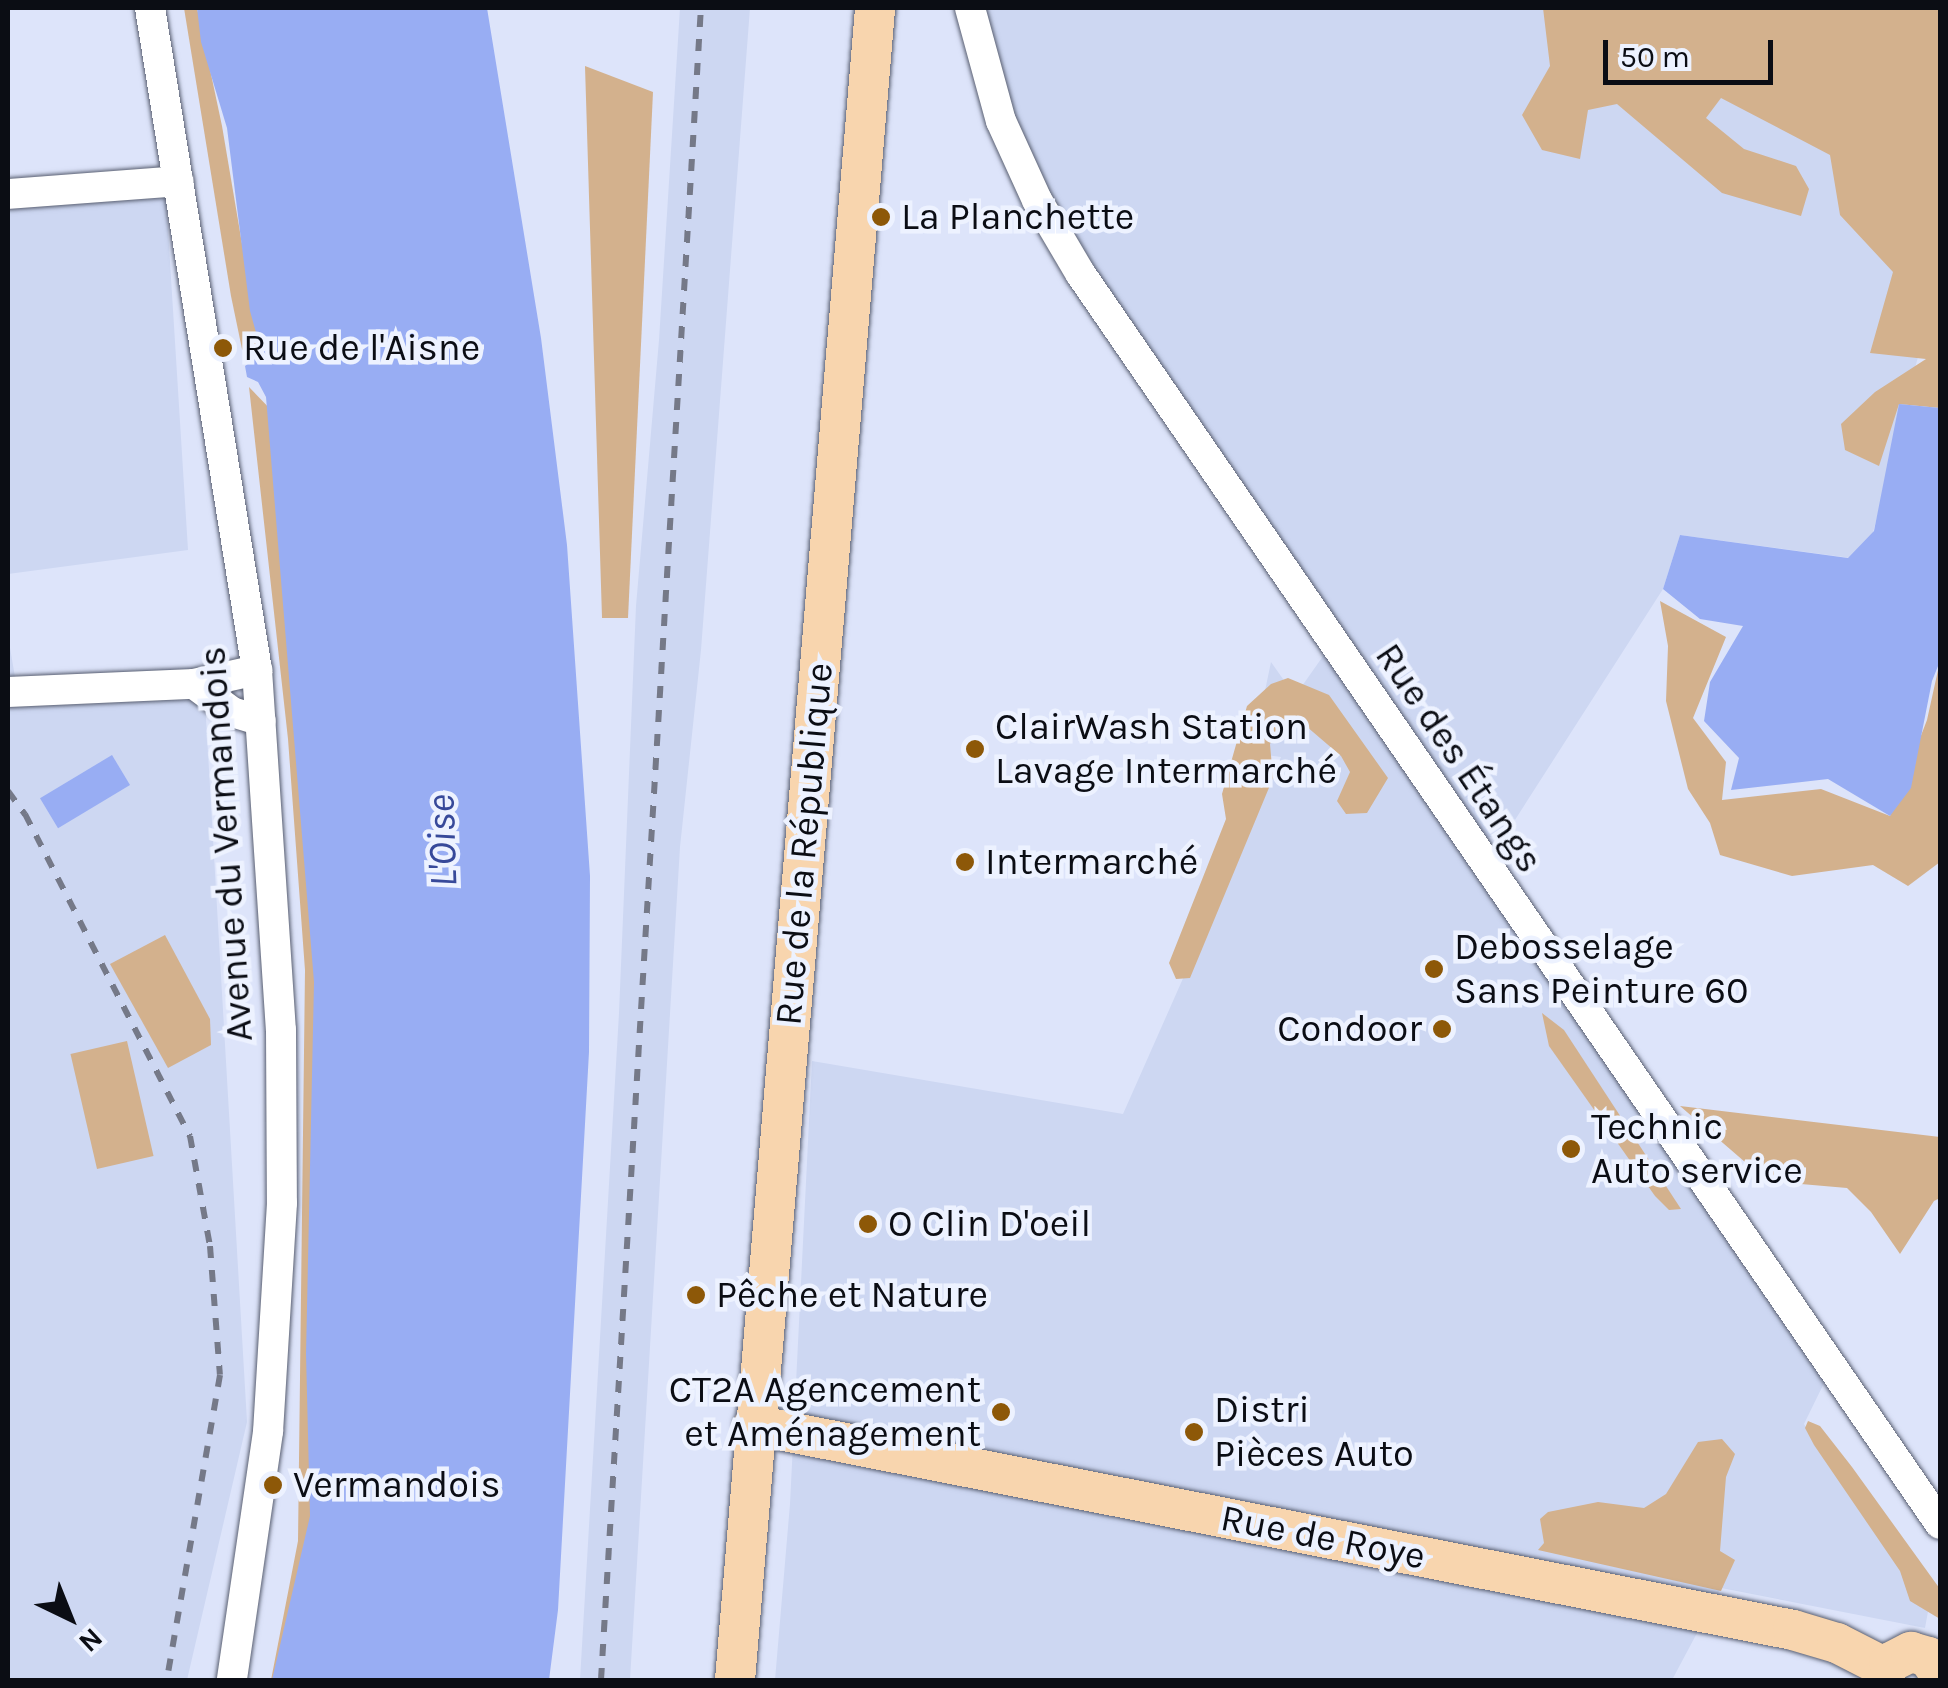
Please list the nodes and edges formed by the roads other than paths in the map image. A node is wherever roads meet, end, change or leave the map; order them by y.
1 (150, 8) edge
2 (875, 8) edge
3 (970, 8) edge
4 (179, 181) junction
5 (8, 194) edge
6 (257, 670) junction
7 (194, 684) junction
8 (8, 692) edge
9 (261, 721) junction
10 (754, 1424) junction
11 (1940, 1524) edge
12 (1940, 1672) edge
13 (1884, 1674) edge
14 (232, 1680) edge
15 (734, 1680) edge

1 - 4 street, Avenue du Vermandois
2 - 10 main road, Rue de la République
3 - 11 street, Rue des Étangs
4 - 5 street
4 - 6 street, Avenue du Vermandois
6 - 7 street
6 - 9 street, Avenue du Vermandois
7 - 8 street
7 - 9 street
9 - 14 street, Avenue du Vermandois
10 - 13 main road, Rue de Roye
10 - 15 main road, Rue de la République
12 - 13 main road

